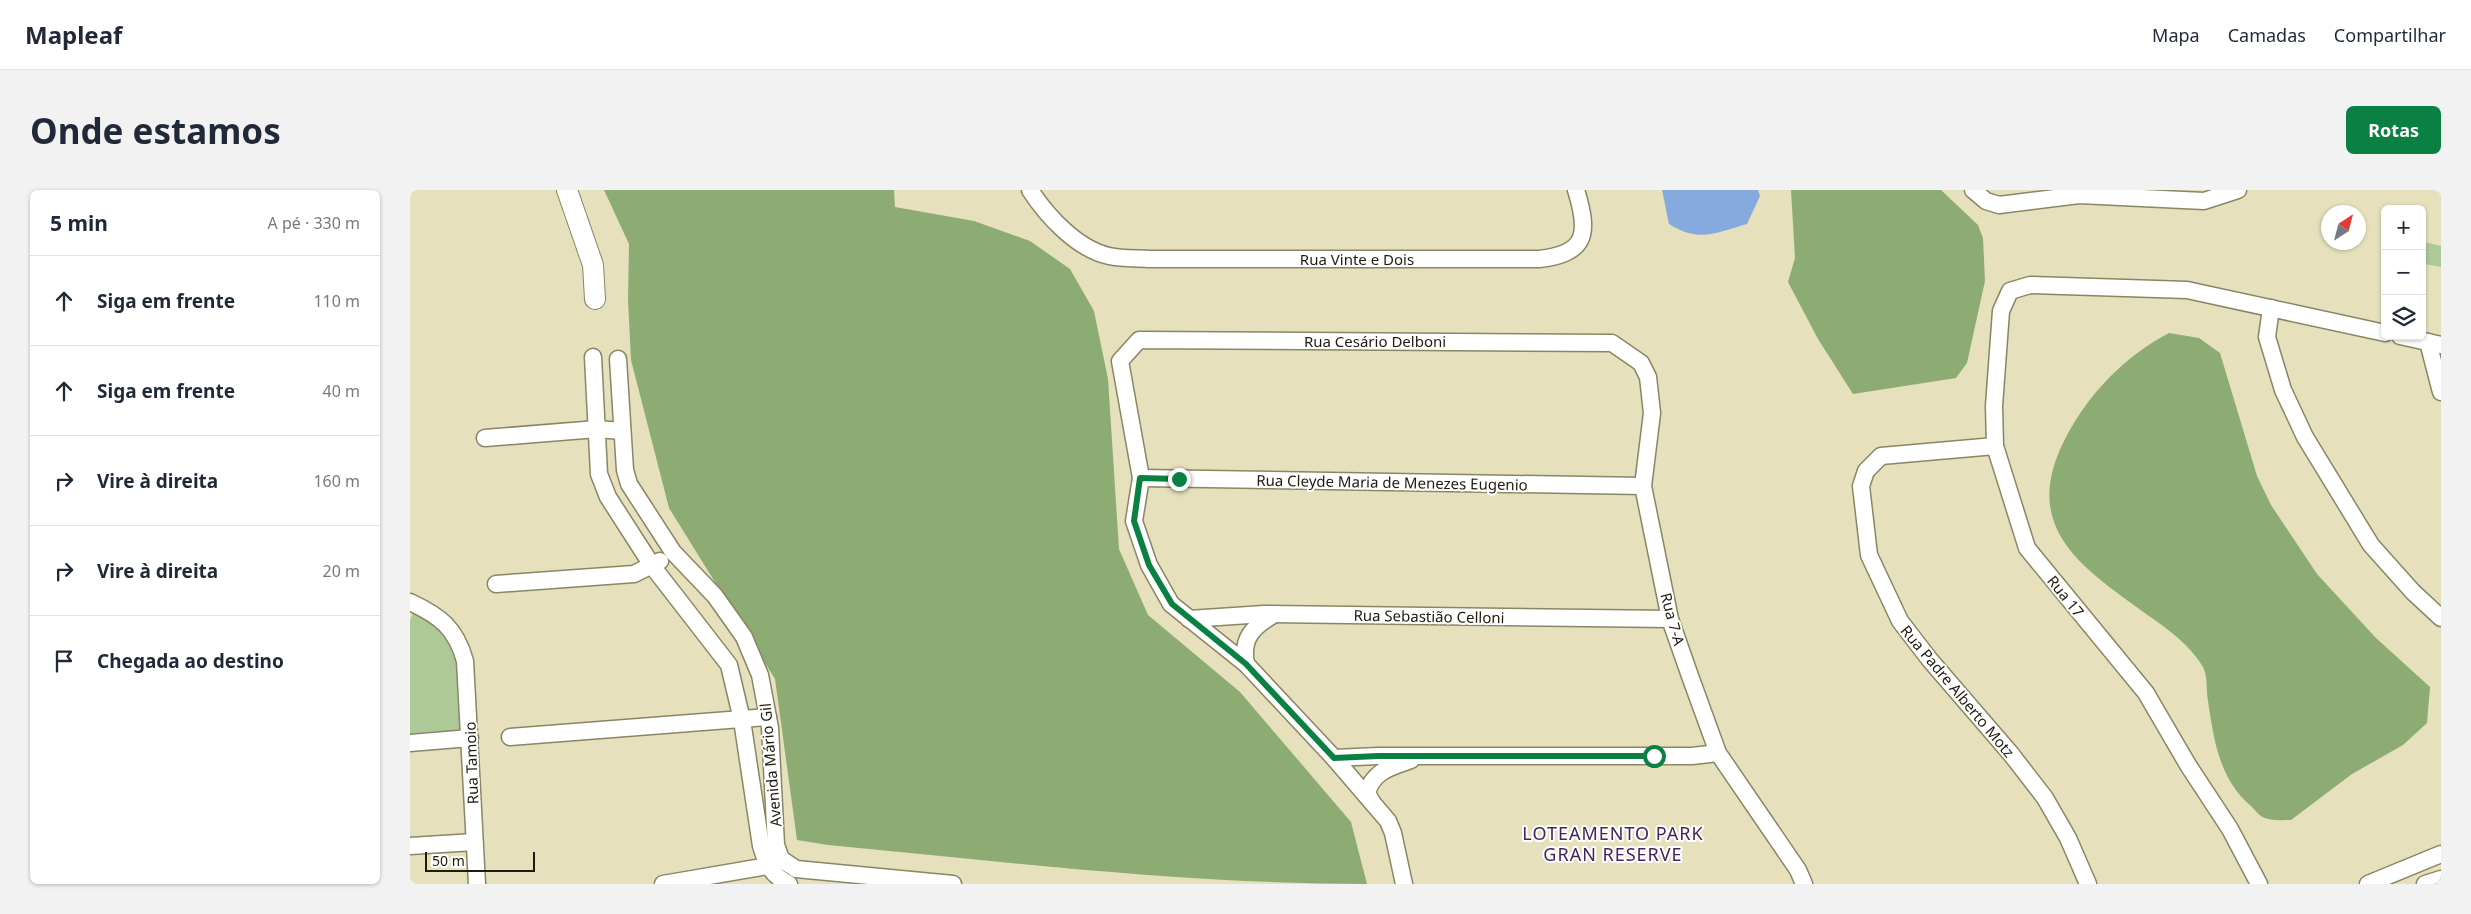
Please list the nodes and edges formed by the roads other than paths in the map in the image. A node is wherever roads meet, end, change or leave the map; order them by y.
1 (567, 190) edge
2 (1030, 190) edge
3 (1576, 190) edge
4 (1973, 190) edge
5 (2238, 190) edge
6 (596, 299) dead end
7 (2271, 308) junction
8 (2381, 332) edge
9 (2418, 340) edge
10 (1612, 342) joint
11 (2435, 344) edge
12 (593, 357) dead end
13 (618, 358) dead end
14 (2441, 392) edge
15 (597, 429) junction
16 (622, 431) junction
17 (485, 438) dead end
18 (1996, 446) junction
19 (1140, 478) junction
20 (1643, 486) junction
21 (673, 552) junction
22 (653, 566) junction
23 (496, 584) dead end
24 (411, 607) edge
25 (1274, 614) junction
26 (2441, 618) edge
27 (1188, 619) junction
28 (1670, 619) junction
29 (1246, 664) junction
30 (768, 717) junction
31 (742, 720) junction
32 (510, 737) dead end
33 (470, 738) junction
34 (410, 743) edge
35 (1718, 753) junction
36 (1422, 756) junction
37 (1334, 758) junction
38 (1372, 802) junction
39 (474, 842) junction
40 (410, 846) edge
41 (2441, 854) edge
42 (774, 863) junction
43 (2441, 879) edge
44 (2394, 880) edge
45 (898, 881) edge
46 (477, 884) edge
47 (664, 884) edge
48 (789, 884) edge
49 (953, 884) edge
50 (1404, 884) edge
51 (1804, 884) edge
52 (2088, 884) edge
53 (2259, 884) edge
54 (2368, 884) edge
55 (2425, 884) edge

1 - 6 street
2 - 3 street, Rua Vinte e Dois
4 - 5 street
7 - 8 street
7 - 18 street, Rua 17
7 - 26 street
9 - 11 street
10 - 19 street, Rua Cesário Delboni
10 - 20 street, Rua 7-A
11 - 14 street
12 - 15 street, Avenida Mário Gil
13 - 16 street, Avenida Mário Gil
15 - 16 street
15 - 17 street
15 - 22 street, Avenida Mário Gil
16 - 21 street, Avenida Mário Gil
18 - 52 street, Rua Padre Alberto Motz
18 - 53 street, Rua 17
19 - 20 street, Rua Cleyde Maria de Menezes Eugenio
19 - 27 street
20 - 28 street, Rua 7-A
21 - 22 street
21 - 30 street, Avenida Mário Gil
22 - 23 street
22 - 31 street, Avenida Mário Gil
24 - 33 street, Rua Tamoio
25 - 27 street, Rua Sebastião Celloni
25 - 28 street, Rua Sebastião Celloni
25 - 29 street
27 - 29 street
28 - 35 street, Rua 7-A
29 - 37 street
30 - 31 street
30 - 42 street, Avenida Mário Gil
31 - 32 street
31 - 42 street, Avenida Mário Gil
33 - 34 street
33 - 39 street, Rua Tamoio
35 - 36 street
35 - 51 street, Rua 7-A
36 - 37 street
36 - 38 street
37 - 38 street
38 - 50 street
39 - 40 street
39 - 46 street, Rua Tamoio
41 - 44 street
42 - 45 street
42 - 47 street
42 - 48 street
43 - 55 street
44 - 54 street
45 - 49 street

